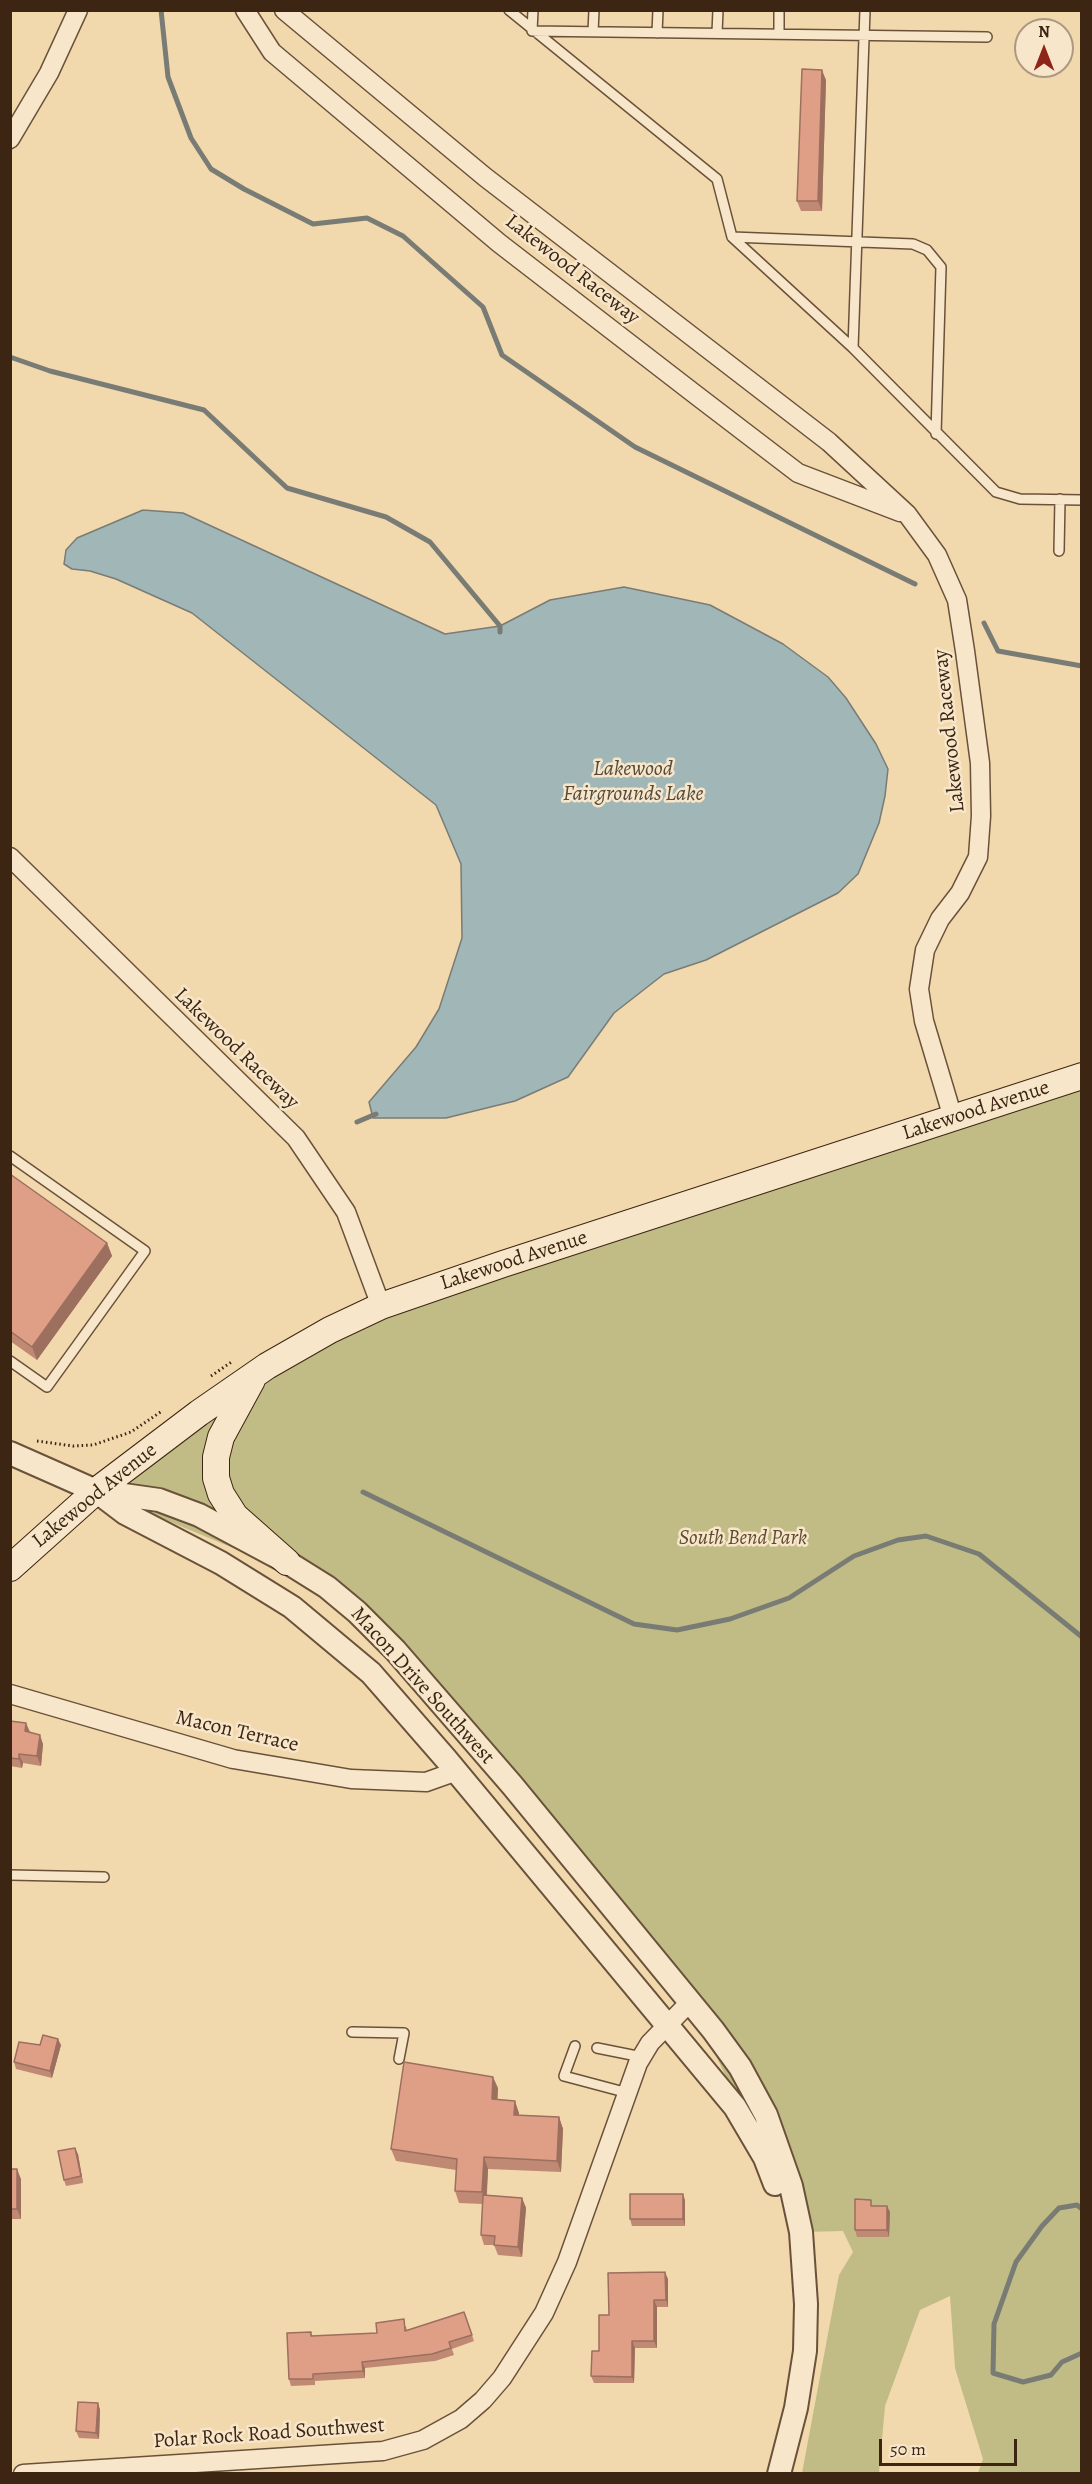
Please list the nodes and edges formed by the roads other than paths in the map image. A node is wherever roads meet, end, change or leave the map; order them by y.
1 (78, 10) edge
2 (245, 10) edge
3 (284, 10) edge
4 (509, 10) edge
5 (533, 10) edge
6 (594, 10) edge
7 (658, 10) edge
8 (718, 10) edge
9 (779, 10) edge
10 (865, 10) edge
11 (532, 31) junction
12 (593, 32) junction
13 (657, 33) junction
14 (717, 33) junction
15 (778, 34) junction
16 (864, 35) junction
17 (987, 37) dead end
18 (10, 139) edge
19 (732, 237) junction
20 (858, 243) junction
21 (853, 348) junction
22 (936, 434) junction
23 (1060, 499) junction
24 (1082, 500) edge
25 (907, 514) junction
26 (1059, 551) dead end
27 (10, 857) edge
28 (1082, 1076) edge
29 (953, 1118) junction
30 (10, 1156) edge
31 (381, 1306) junction
32 (10, 1362) edge
33 (247, 1366) junction
34 (10, 1453) edge
35 (96, 1491) junction
36 (287, 1562) junction
37 (10, 1568) edge
38 (10, 1694) edge
39 (457, 1771) junction
40 (10, 1875) edge
41 (104, 1877) dead end
42 (690, 2002) junction
43 (667, 2025) junction
44 (352, 2032) dead end
45 (575, 2046) dead end
46 (597, 2048) dead end
47 (642, 2057) junction
48 (399, 2059) dead end
49 (628, 2093) junction
50 (802, 2263) junction
51 (51, 2473) edge
52 (23, 2474) edge
53 (779, 2474) edge

1 - 18 street
2 - 25 street, Lakewood Raceway
3 - 25 street, Lakewood Raceway
4 - 11 lane
5 - 11 lane
6 - 12 lane
7 - 13 lane
8 - 14 lane
9 - 15 lane
10 - 16 lane
11 - 12 lane
11 - 19 lane
12 - 13 lane
13 - 14 lane
14 - 15 lane
15 - 16 lane
16 - 17 lane
16 - 20 lane
19 - 20 lane
19 - 21 lane
20 - 21 lane
20 - 22 lane
21 - 22 lane
22 - 23 lane
23 - 24 lane
23 - 26 lane
25 - 29 street, Lakewood Raceway
27 - 31 street, Lakewood Raceway
28 - 29 main road, Lakewood Avenue
29 - 31 main road, Lakewood Avenue
30 - 32 lane
31 - 33 main road, Lakewood Avenue
33 - 35 main road, Lakewood Avenue
33 - 36 main road
34 - 35 street
35 - 36 street, Macon Drive Southwest
35 - 37 main road, Lakewood Avenue
35 - 39 street, Macon Drive Southwest
36 - 42 street, Macon Drive Southwest
38 - 39 street, Macon Terrace
39 - 43 street, Macon Drive Southwest
40 - 41 lane
42 - 43 street, Polar Rock Road Southwest
42 - 50 street, Macon Drive Southwest
43 - 47 street, Polar Rock Road Southwest
43 - 50 street, Macon Drive Southwest
44 - 48 lane
45 - 49 lane
46 - 47 lane
47 - 49 street, Polar Rock Road Southwest
49 - 51 street, Polar Rock Road Southwest
50 - 53 street, Macon Drive Southwest
51 - 52 street, Polar Rock Road Southwest

